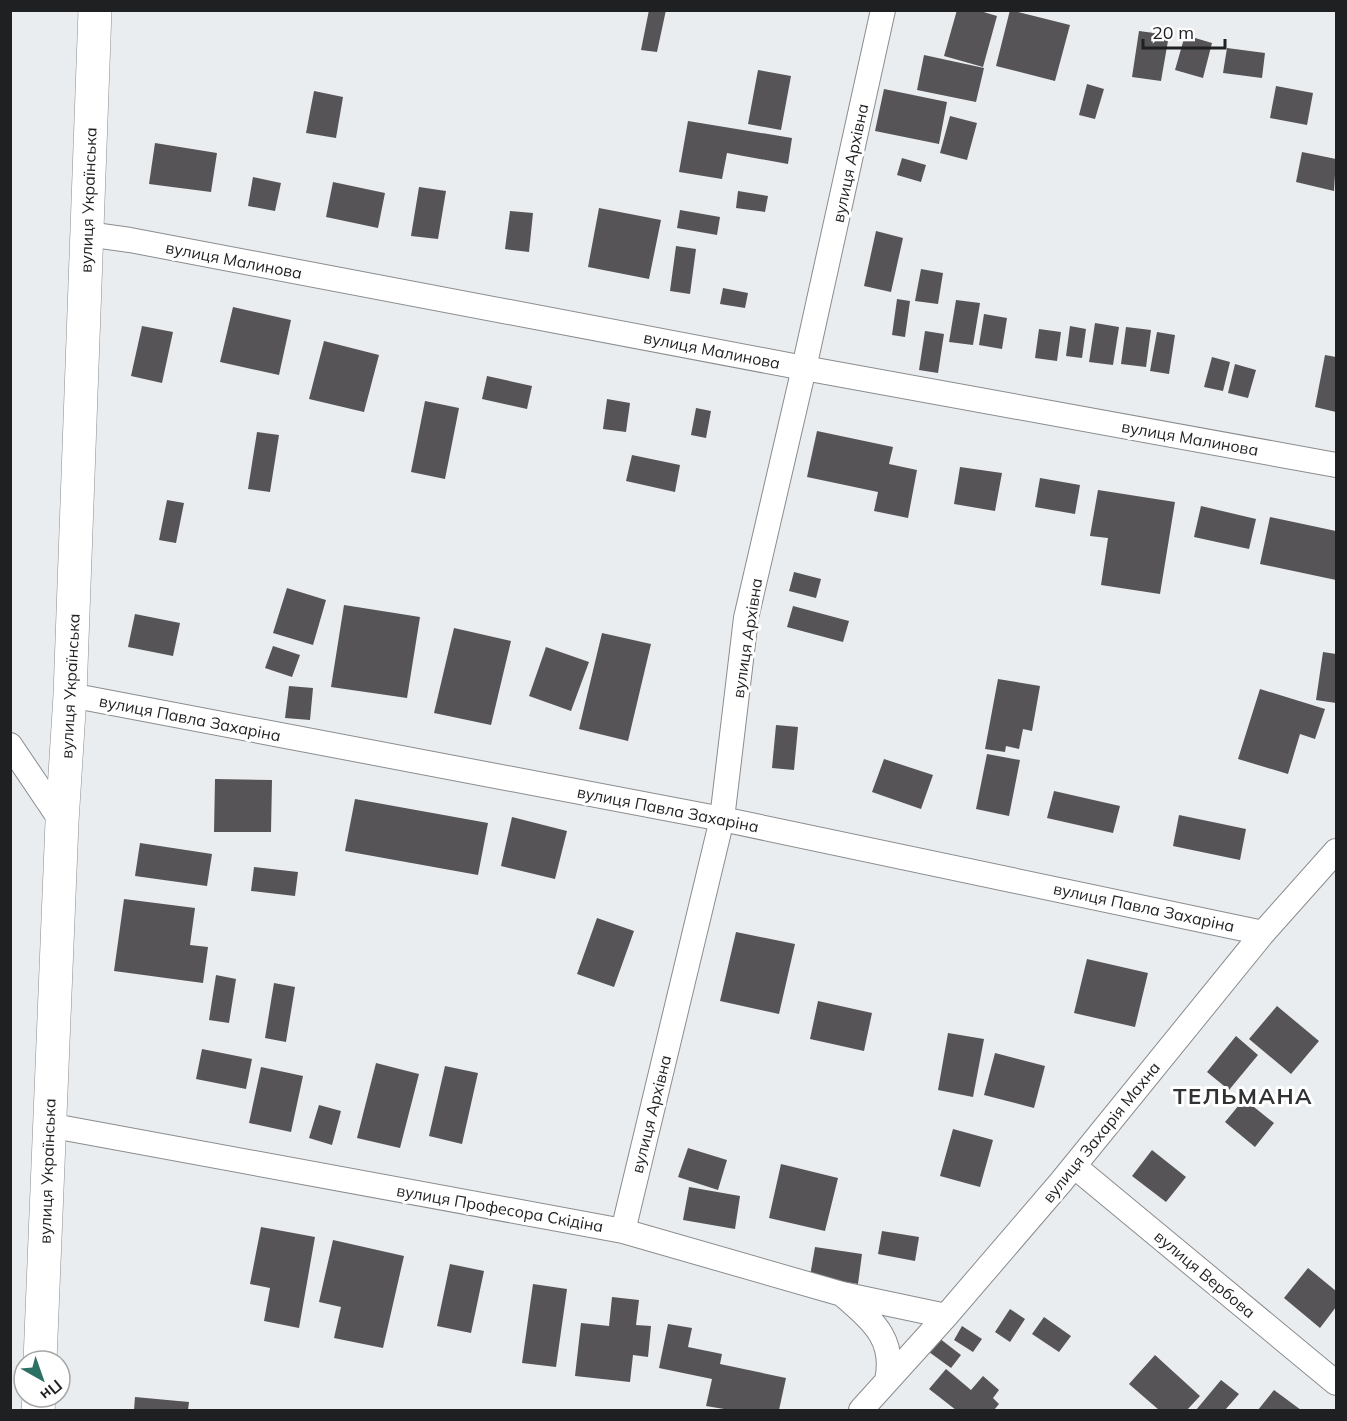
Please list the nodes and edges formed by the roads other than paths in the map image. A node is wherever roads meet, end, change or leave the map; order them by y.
1 (95, 10) edge
2 (883, 10) edge
3 (87, 234) junction
4 (804, 368) junction
5 (1336, 465) edge
6 (70, 695) junction
7 (10, 746) edge
8 (722, 819) junction
9 (62, 822) junction
10 (1336, 851) edge
11 (1263, 933) junction
12 (48, 1125) junction
13 (1074, 1166) junction
14 (623, 1231) junction
15 (842, 1294) junction
16 (946, 1316) junction
17 (40, 1349) edge
18 (887, 1382) junction
19 (1336, 1383) edge
20 (861, 1410) edge

1 - 3 main road, вулиця Українська
2 - 4 street, вулиця Архівна
3 - 4 street, вулиця Малинова
3 - 6 main road, вулиця Українська
4 - 5 street, вулиця Малинова
4 - 8 street, вулиця Архівна
6 - 8 street, вулиця Павла Захаріна
6 - 9 main road, вулиця Українська
7 - 9 street
8 - 11 street, вулиця Павла Захаріна
8 - 14 street, вулиця Архівна
9 - 12 main road, вулиця Українська
10 - 11 street, вулиця Захарія Махна
11 - 13 street, вулиця Захарія Махна
12 - 14 street, вулиця Професора Скідіна
12 - 17 main road, вулиця Українська
13 - 16 street, вулиця Захарія Махна
13 - 19 street, вулиця Вербова
14 - 15 street, вулиця Професора Скідіна
15 - 16 street, вулиця Професора Скідіна
15 - 18 street
16 - 18 street, вулиця Захарія Махна
18 - 20 street, вулиця Захарія Махна

